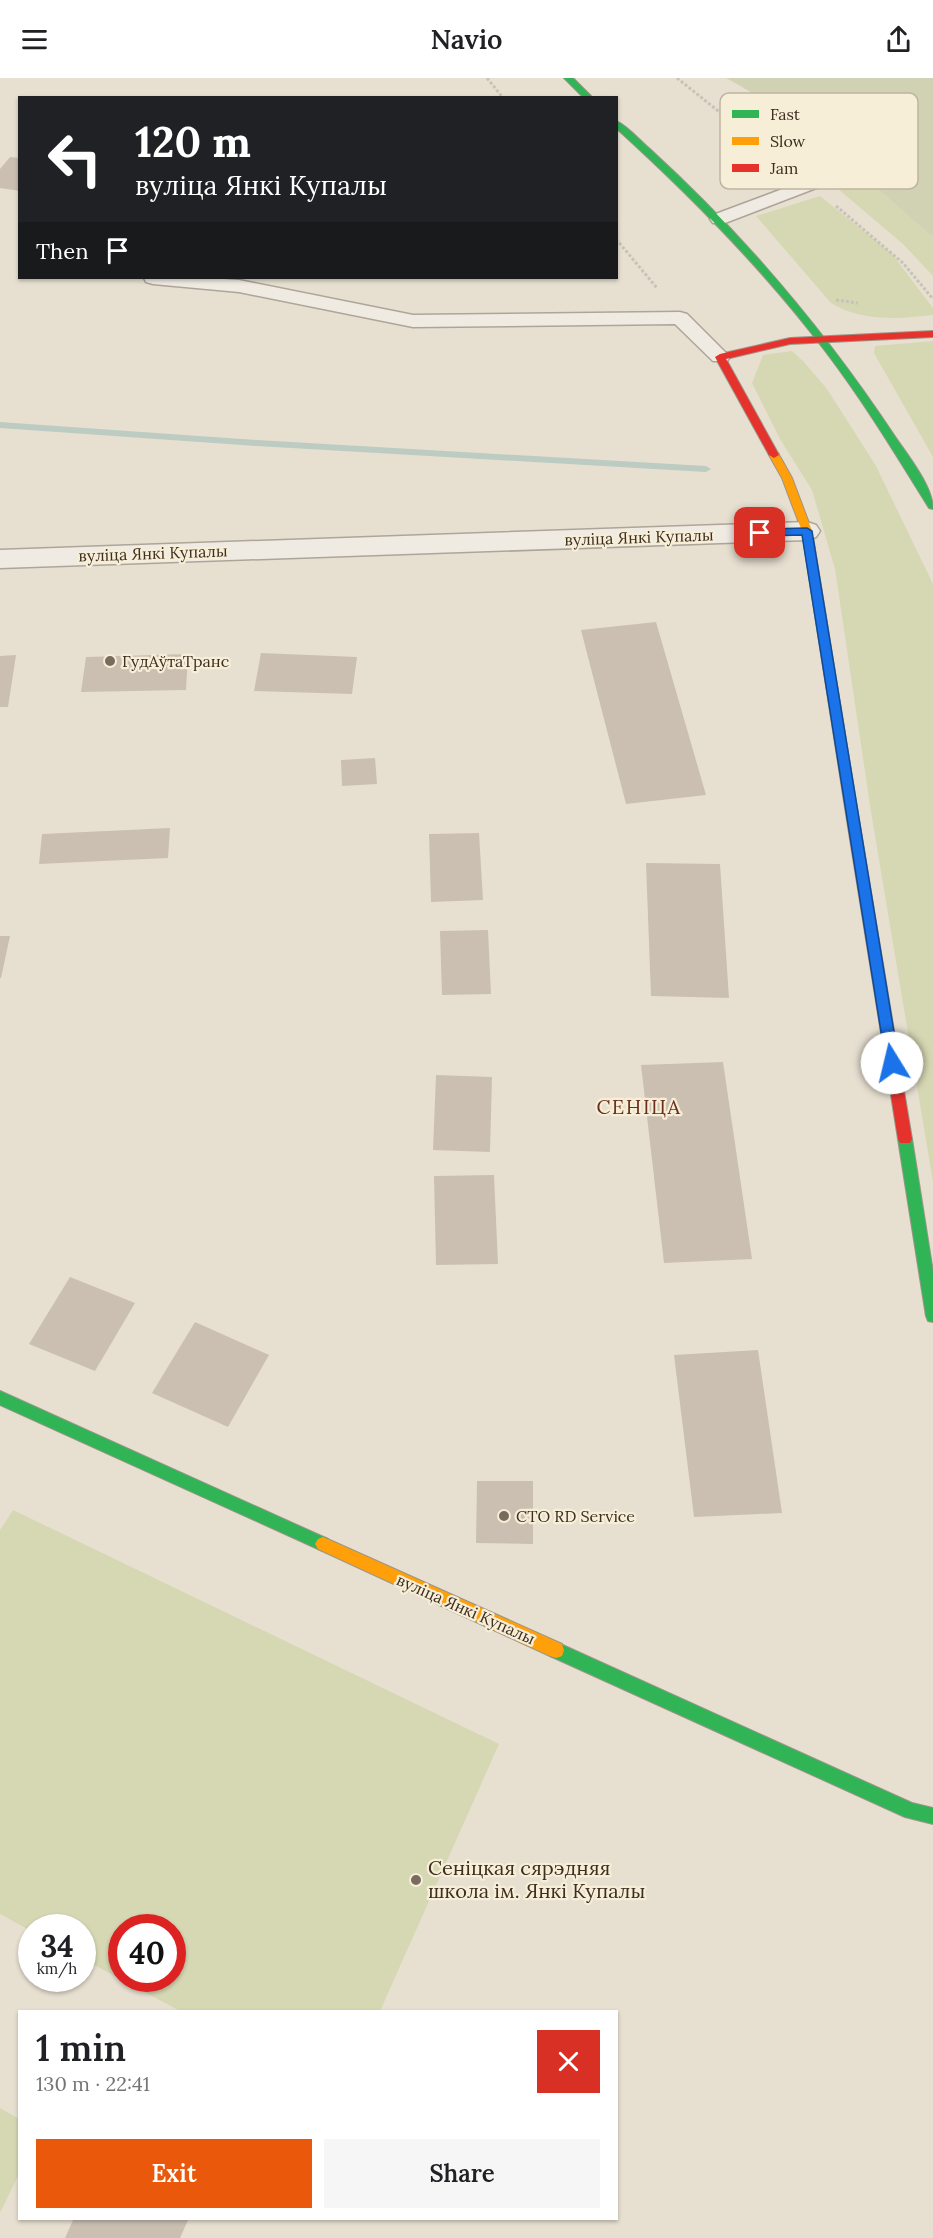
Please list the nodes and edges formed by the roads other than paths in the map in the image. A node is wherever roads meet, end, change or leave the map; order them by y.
1 (568, 78) edge
2 (587, 96) edge
3 (618, 125) edge
4 (797, 189) edge
5 (719, 219) junction
6 (164, 279) edge
7 (933, 334) edge
8 (823, 339) junction
9 (720, 357) junction
10 (933, 506) edge
11 (807, 531) junction
12 (0, 559) edge
13 (933, 1316) edge
14 (0, 1398) edge
15 (933, 1816) edge

1 - 2 street
3 - 5 street
4 - 5 lane
5 - 8 street
6 - 9 lane
7 - 8 street
8 - 9 street
8 - 10 street
9 - 11 street
11 - 12 street, вуліца Янкі Купалы
11 - 13 street
14 - 15 street, вуліца Янкі Купалы

